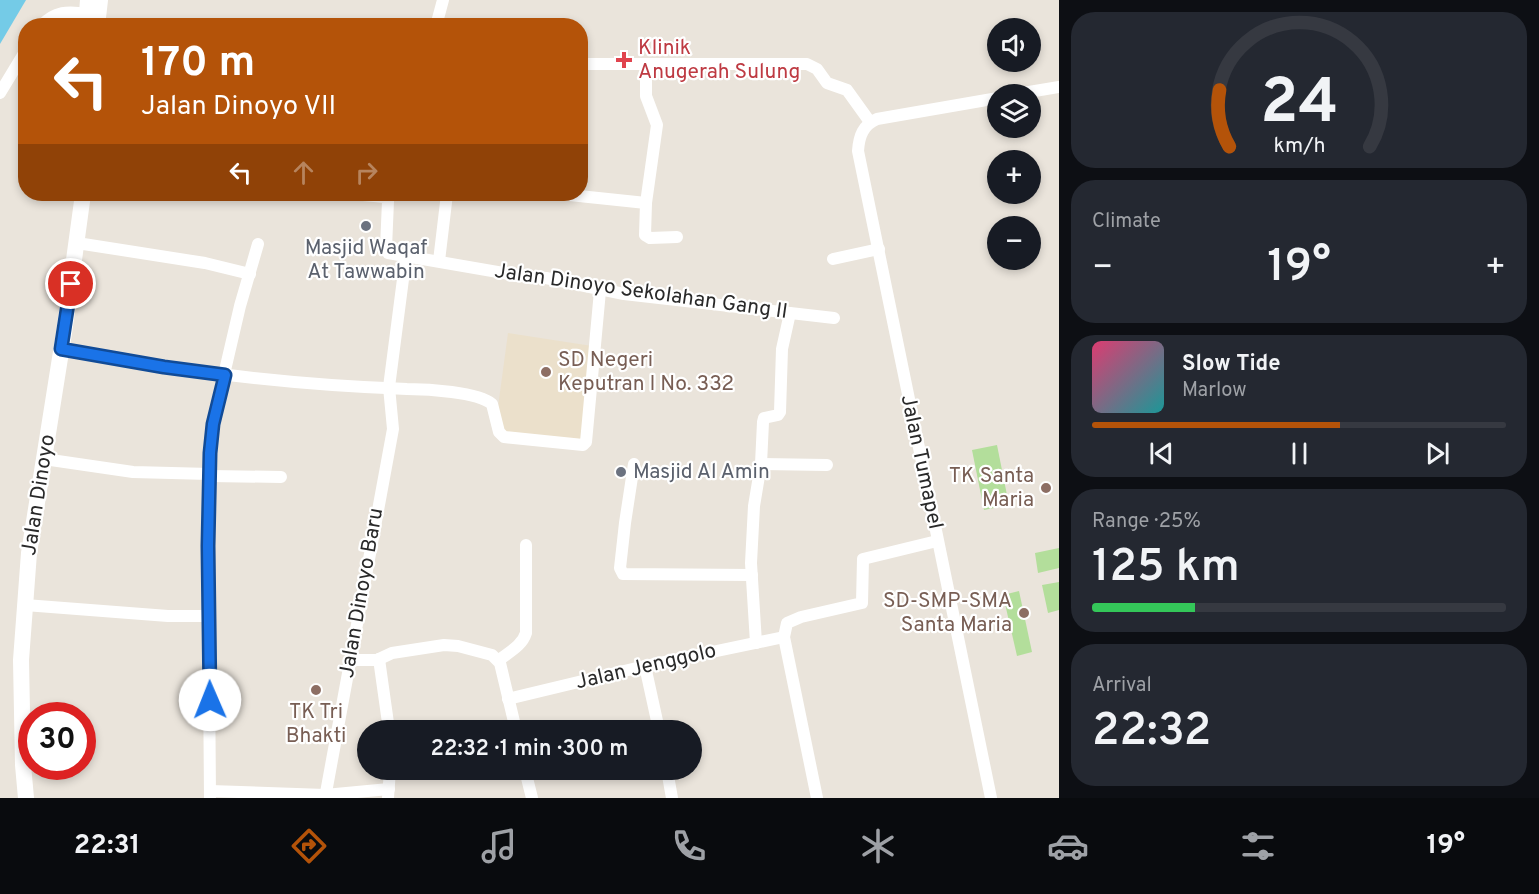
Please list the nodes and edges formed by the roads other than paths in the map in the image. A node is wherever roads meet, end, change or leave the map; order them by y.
1 (100, 0) edge
2 (443, 0) edge
3 (89, 16) edge
4 (51, 18) edge
5 (438, 18) edge
6 (18, 63) edge
7 (588, 64) edge
8 (646, 65) junction
9 (1059, 87) edge
10 (1041, 90) edge
11 (0, 93) edge
12 (987, 100) edge
13 (867, 125) junction
14 (588, 197) edge
15 (82, 201) edge
16 (388, 201) edge
17 (447, 201) edge
18 (646, 203) junction
19 (677, 237) dead end
20 (77, 243) junction
21 (258, 244) dead end
22 (879, 249) junction
23 (406, 256) junction
24 (833, 259) dead end
25 (444, 262) junction
26 (250, 274) junction
27 (600, 291) junction
28 (790, 314) junction
29 (834, 318) dead end
30 (61, 349) junction
31 (225, 375) junction
32 (388, 387) junction
33 (44, 459) junction
34 (634, 464) dead end
35 (761, 464) junction
36 (827, 465) dead end
37 (210, 475) junction
38 (281, 477) dead end
39 (937, 541) junction
40 (526, 545) dead end
41 (752, 575) junction
42 (25, 605) junction
43 (208, 616) junction
44 (784, 637) junction
45 (756, 642) junction
46 (379, 659) junction
47 (350, 660) junction
48 (499, 660) junction
49 (645, 666) junction
50 (508, 699) junction
51 (388, 720) edge
52 (513, 720) edge
53 (656, 720) edge
54 (528, 780) edge
55 (669, 780) edge
56 (388, 793) edge
57 (210, 794) edge
58 (325, 797) edge
59 (26, 798) edge
60 (532, 798) edge
61 (672, 798) edge
62 (817, 798) edge
63 (991, 798) edge

1 - 3 main road
2 - 5 street
3 - 4 street
6 - 11 street
7 - 8 street
8 - 13 street
8 - 18 street
9 - 10 street
12 - 13 street
13 - 22 street, Jalan Tumapel
14 - 18 street
15 - 20 main road, Jalan Dinoyo
16 - 23 street
17 - 25 street
18 - 19 street
20 - 26 street
20 - 30 main road, Jalan Dinoyo
21 - 26 street
22 - 24 street
22 - 39 street, Jalan Tumapel
23 - 25 street, Jalan Dinoyo Sekolahan Gang II
23 - 32 street, Jalan Dinoyo Baru
25 - 27 street, Jalan Dinoyo Sekolahan Gang II
26 - 31 street
27 - 28 street, Jalan Dinoyo Sekolahan Gang II
27 - 32 street
28 - 29 street, Jalan Dinoyo Sekolahan Gang II
28 - 35 street
30 - 31 street
30 - 33 main road, Jalan Dinoyo
31 - 32 street
31 - 37 street
32 - 47 street, Jalan Dinoyo Baru
33 - 37 street
33 - 42 main road, Jalan Dinoyo
34 - 41 street
35 - 36 street
35 - 41 street
37 - 38 street
37 - 43 street
39 - 44 street
39 - 63 street, Jalan Tumapel
40 - 48 street
41 - 45 street
42 - 43 street
42 - 59 main road, Jalan Dinoyo
43 - 57 street
44 - 45 street, Jalan Jenggolo
44 - 62 street
45 - 49 street, Jalan Jenggolo
46 - 47 street
46 - 48 street
46 - 51 street
47 - 58 street, Jalan Dinoyo Baru
48 - 50 street
49 - 50 street, Jalan Jenggolo
49 - 53 street
50 - 52 street
54 - 60 street
55 - 61 street
56 - 58 street
57 - 58 street

